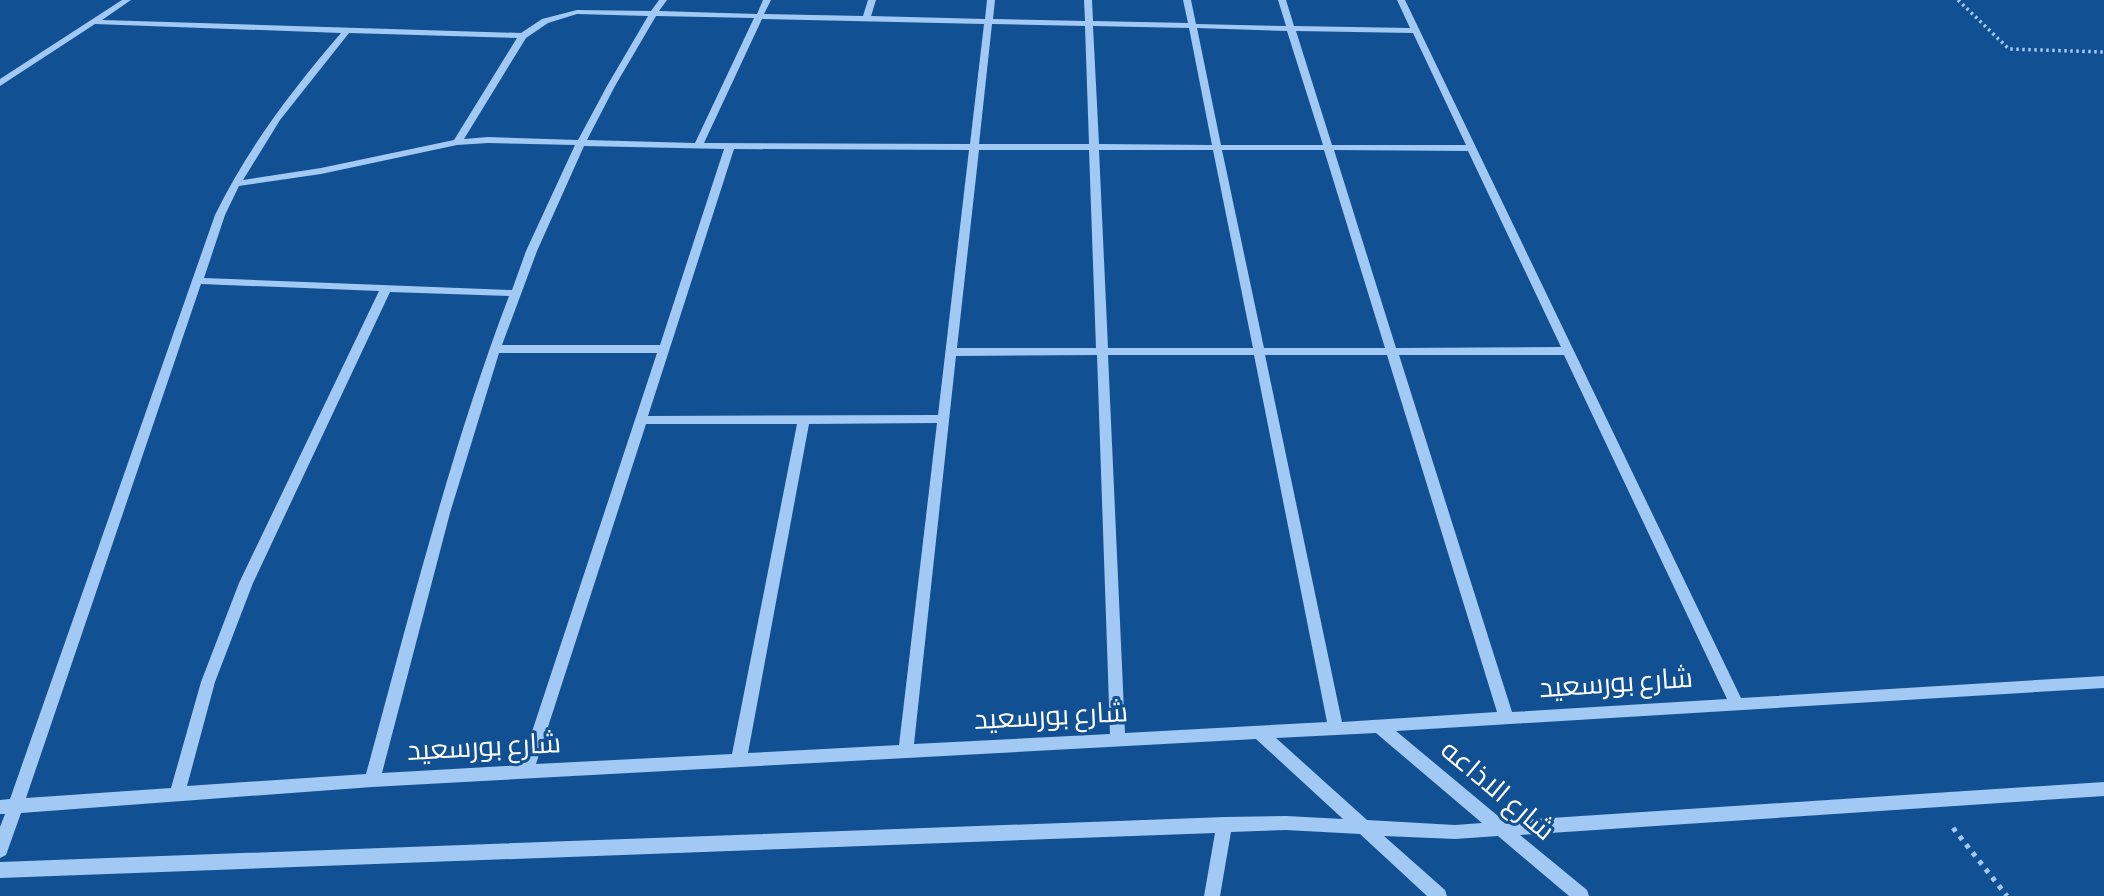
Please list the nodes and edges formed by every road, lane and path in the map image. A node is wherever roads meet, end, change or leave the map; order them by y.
1 (127, 0) edge
2 (663, 0) edge
3 (767, 0) edge
4 (872, 0) edge
5 (991, 0) edge
6 (1088, 0) edge
7 (1187, 0) edge
8 (1282, 0) edge
9 (1401, 0) edge
10 (1958, 0) edge
11 (653, 13) junction
12 (760, 15) junction
13 (867, 18) junction
14 (989, 20) junction
15 (94, 22) junction
16 (1089, 23) junction
17 (1192, 25) junction
18 (1291, 28) junction
19 (347, 30) junction
20 (1416, 31) junction
21 (523, 36) junction
22 (2104, 52) edge
23 (0, 83) edge
24 (457, 142) junction
25 (579, 143) junction
26 (698, 146) junction
27 (730, 146) junction
28 (974, 148) junction
29 (1093, 148) junction
30 (1216, 148) junction
31 (1327, 148) junction
32 (1472, 148) junction
33 (234, 184) junction
34 (199, 281) junction
35 (386, 288) junction
36 (514, 293) junction
37 (496, 349) junction
38 (664, 349) junction
39 (1259, 351) junction
40 (1392, 351) junction
41 (1568, 351) junction
42 (951, 352) junction
43 (1102, 352) junction
44 (641, 419) junction
45 (804, 419) junction
46 (944, 419) junction
47 (2104, 682) edge
48 (1736, 703) junction
49 (1506, 717) junction
50 (1379, 726) junction
51 (1336, 728) junction
52 (1260, 733) junction
53 (1118, 740) junction
54 (906, 751) junction
55 (739, 759) junction
56 (526, 773) junction
57 (372, 780) junction
58 (2104, 789) edge
59 (177, 795) junction
60 (1930, 800) junction
61 (8, 806) edge
62 (1225, 824) junction
63 (1360, 826) junction
64 (1501, 829) junction
65 (0, 850) edge
66 (0, 870) edge
67 (1212, 896) edge
68 (1439, 896) edge
69 (1581, 896) edge
70 (2007, 896) edge

1 - 15 street
2 - 11 street
3 - 12 street
4 - 13 street
5 - 14 street
6 - 16 street
7 - 17 street
8 - 18 street
9 - 20 street
10 - 22 path
11 - 12 street
11 - 21 street
11 - 25 street
12 - 13 street
12 - 26 street
13 - 14 street
14 - 16 street
14 - 28 street
15 - 19 street
15 - 23 street
16 - 17 street
16 - 29 street
17 - 18 street
17 - 30 street
18 - 20 street
18 - 31 street
19 - 21 street
19 - 33 street
20 - 32 street
21 - 24 street
24 - 25 street
24 - 33 street
25 - 26 street
25 - 36 street
26 - 27 street
27 - 28 street
27 - 38 street
28 - 29 street
28 - 42 street
29 - 30 street
29 - 43 street
30 - 31 street
30 - 39 street
31 - 32 street
31 - 40 street
32 - 41 street
33 - 34 street
34 - 35 street
34 - 61 street
35 - 36 street
35 - 59 street
36 - 37 street
37 - 38 street
37 - 57 street
38 - 44 street
39 - 40 street
39 - 43 street
39 - 51 street
40 - 41 street
40 - 49 street
41 - 48 street
42 - 43 street
42 - 46 street
43 - 53 street
44 - 45 street
44 - 56 street
45 - 46 street
45 - 55 street
46 - 54 street
47 - 48 street, شارع بورسعيد
48 - 49 street, شارع بورسعيد
49 - 50 street, شارع بورسعيد
50 - 51 street, شارع بورسعيد
50 - 64 street, شارع الاذاعه
51 - 52 street, شارع بورسعيد
52 - 53 street, شارع بورسعيد
52 - 63 street
53 - 54 street, شارع بورسعيد
54 - 55 street, شارع بورسعيد
55 - 56 street, شارع بورسعيد
56 - 57 street, شارع بورسعيد
57 - 59 street, شارع بورسعيد
58 - 60 street
59 - 61 street, شارع بورسعيد
60 - 64 street
60 - 70 path
61 - 65 street
62 - 63 street
62 - 66 street
62 - 67 street
63 - 64 street
63 - 68 street
64 - 69 street, شارع الاذاعه

